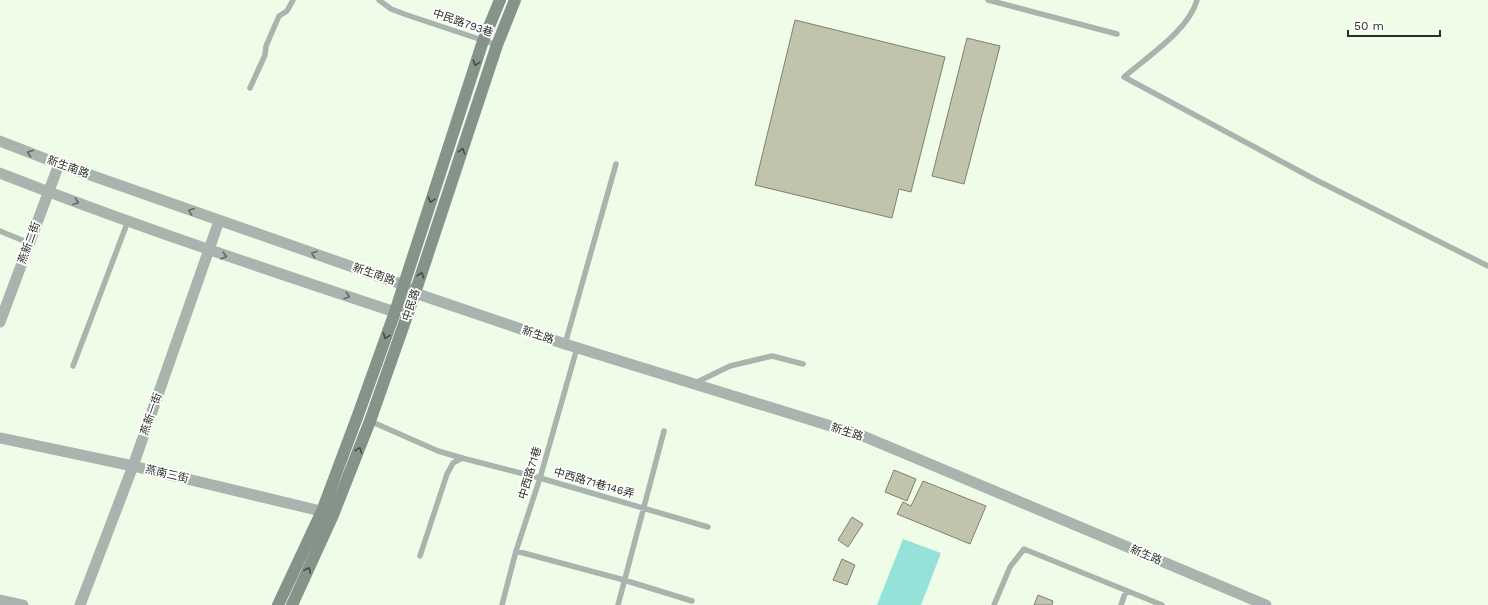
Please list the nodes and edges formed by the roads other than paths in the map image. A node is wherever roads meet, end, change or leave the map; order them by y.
1 (293, 0) edge
2 (379, 0) edge
3 (500, 0) edge
4 (515, 0) edge
5 (988, 0) edge
6 (1197, 0) edge
7 (1117, 34) dead end
8 (483, 41) junction
9 (497, 45) junction
10 (250, 88) dead end
11 (0, 141) edge
12 (59, 164) junction
13 (616, 164) dead end
14 (0, 172) edge
15 (48, 192) junction
16 (128, 221) junction
17 (219, 221) junction
18 (0, 230) edge
19 (29, 243) junction
20 (208, 250) junction
21 (1488, 266) edge
22 (404, 285) junction
23 (415, 293) junction
24 (395, 312) junction
25 (0, 322) edge
26 (565, 344) junction
27 (577, 348) junction
28 (803, 364) dead end
29 (73, 366) dead end
30 (693, 384) junction
31 (370, 421) junction
32 (664, 431) dead end
33 (0, 438) edge
34 (462, 458) junction
35 (133, 466) junction
36 (540, 478) junction
37 (643, 508) junction
38 (328, 513) junction
39 (708, 527) dead end
40 (516, 551) junction
41 (420, 556) dead end
42 (624, 580) junction
43 (1126, 591) junction
44 (0, 600) edge
45 (692, 601) dead end
46 (23, 605) edge
47 (80, 605) edge
48 (278, 605) edge
49 (292, 605) edge
50 (502, 605) edge
51 (618, 605) edge
52 (994, 605) edge
53 (1121, 605) edge
54 (1162, 605) edge
55 (1266, 605) edge

1 - 10 lane
2 - 8 lane, 中民路793巷
3 - 8 main road, 中民路
4 - 9 main road, 中民路
5 - 7 lane
6 - 21 lane
8 - 9 lane, 中民路793巷
8 -> 22 main road, 中民路
23 -> 9 main road, 中民路
12 -> 11 street, 新生南路
12 - 15 street, 燕新二街
17 -> 12 street, 新生南路
13 - 26 lane
14 - 15 street
15 -> 16 street
15 - 19 street, 燕新二街
16 - 20 street
16 - 29 lane
17 - 20 street, 燕新一街
22 -> 17 street, 新生南路
18 - 19 lane
19 - 25 street, 燕新二街
20 -> 24 street
20 - 35 street, 燕新一街
22 - 23 street, 新生南路
22 - 24 main road, 中民路
23 - 24 street
23 - 26 street, 新生路
23 - 31 main road, 中民路
24 -> 38 main road, 中民路
26 - 27 street, 新生路
27 - 30 street, 新生路
27 - 36 lane, 中西路71巷
28 - 30 lane
30 - 55 street, 新生路
31 - 34 lane, 中西路71巷146弄
38 -> 31 main road, 中民路
32 - 37 lane, 中西路71巷146弄
33 - 35 street, 燕南三街
34 - 36 lane, 中西路71巷146弄
34 - 41 lane
35 - 38 street, 燕南三街
35 - 47 street, 燕新一街
36 - 37 lane, 中西路71巷146弄
36 - 40 lane, 中西路71巷
37 - 39 lane, 中西路71巷146弄
37 - 42 lane, 中西路71巷146弄
38 - 48 main road, 中民路
49 -> 38 main road, 中民路
40 - 42 lane
40 - 50 lane, 中西路71巷
42 - 45 lane
42 - 51 lane, 中西路71巷146弄
43 - 52 lane
43 - 53 lane
43 - 54 lane
44 - 46 street

